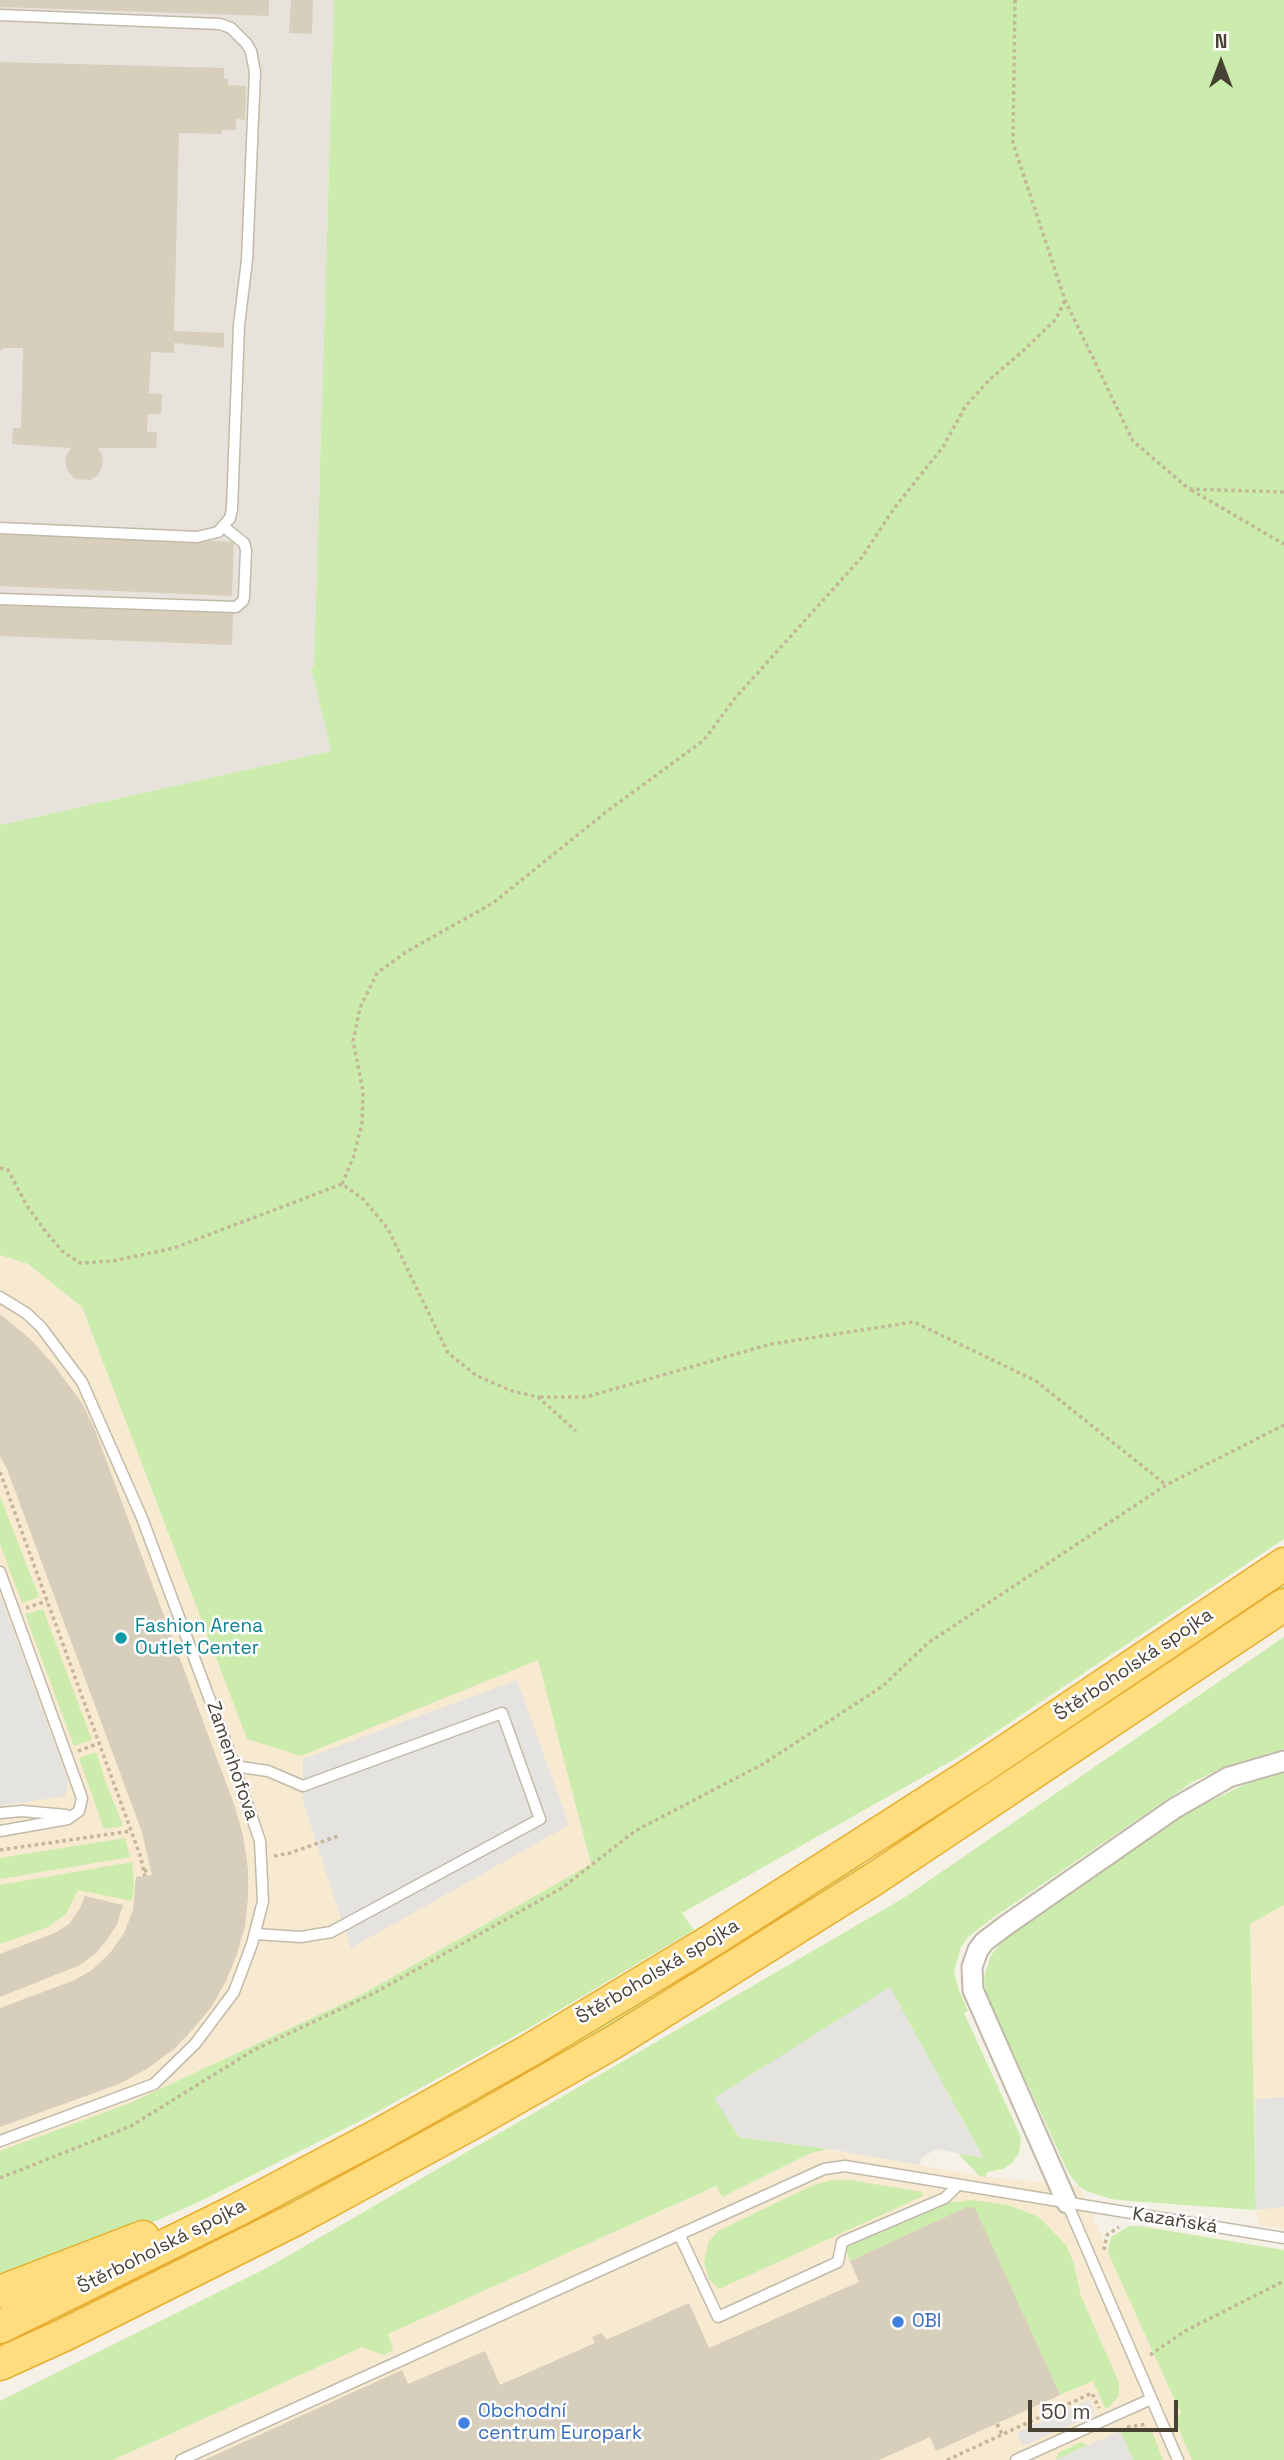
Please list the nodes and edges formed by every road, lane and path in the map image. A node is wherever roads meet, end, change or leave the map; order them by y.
1 (1015, 0) edge
2 (0, 15) edge
3 (1065, 300) junction
4 (1189, 489) junction
5 (1284, 492) edge
6 (225, 527) junction
7 (0, 528) edge
8 (1284, 544) edge
9 (0, 599) edge
10 (0, 1168) edge
11 (342, 1184) junction
12 (0, 1297) edge
13 (538, 1397) junction
14 (1284, 1425) edge
15 (576, 1431) dead end
16 (0, 1472) edge
17 (1166, 1485) junction
18 (1284, 1564) edge
19 (0, 1572) edge
20 (47, 1601) junction
21 (1284, 1605) edge
22 (15, 1612) junction
23 (1284, 1615) edge
24 (1182, 1674) junction
25 (100, 1744) junction
26 (67, 1755) junction
27 (1284, 1761) edge
28 (234, 1766) junction
29 (81, 1804) junction
30 (0, 1813) edge
31 (0, 1831) edge
32 (131, 1831) junction
33 (338, 1836) dead end
34 (0, 1850) edge
35 (261, 1859) junction
36 (151, 1870) dead end
37 (255, 1934) junction
38 (0, 2141) edge
39 (329, 2162) junction
40 (0, 2178) edge
41 (958, 2185) junction
42 (1067, 2203) junction
43 (1123, 2225) dead end
44 (679, 2234) junction
45 (1284, 2238) edge
46 (1106, 2259) dead end
47 (1284, 2281) edge
48 (0, 2292) edge
49 (0, 2327) edge
50 (66, 2334) junction
51 (0, 2364) edge
52 (1155, 2367) dead end
53 (0, 2375) edge
54 (1151, 2399) junction
55 (1100, 2412) dead end
56 (997, 2424) dead end
57 (1002, 2435) junction
58 (181, 2460) edge
59 (947, 2460) edge
60 (1016, 2460) edge
61 (1178, 2460) edge

1 - 3 path
2 - 6 lane
3 - 4 path
3 - 11 path
4 - 5 path
4 - 8 path
6 - 7 lane
6 - 9 lane
10 - 11 path
11 - 13 path
12 - 28 lane, Zamenhofova
13 - 15 path
13 - 17 path
14 - 17 path
16 - 20 path
17 - 40 path
18 - 39 highway, Štěrboholská spojka
19 - 22 lane
20 - 22 path
20 - 25 path
21 - 24 highway, Štěrboholská spojka
22 - 26 lane
23 - 24 highway
24 - 50 highway, Štěrboholská spojka
25 - 26 path
25 - 32 path
26 - 29 lane
27 - 42 street
28 - 35 lane, Zamenhofova
28 - 37 lane
29 - 30 lane
29 - 31 lane
32 - 34 path
32 - 36 path
33 - 35 path
35 - 37 lane, Zamenhofova
37 - 38 lane, Zamenhofova
39 - 48 highway
39 - 49 highway, Štěrboholská spojka
41 - 42 lane, Kazaňská
41 - 44 lane, Kazaňská
41 - 44 lane
42 - 45 lane, Kazaňská
42 - 54 lane
43 - 46 path
44 - 58 lane, Kazaňská
47 - 52 path
50 - 51 highway, Štěrboholská spojka
50 - 53 highway
54 - 60 lane
54 - 61 lane
55 - 57 path
56 - 57 path
57 - 59 path

